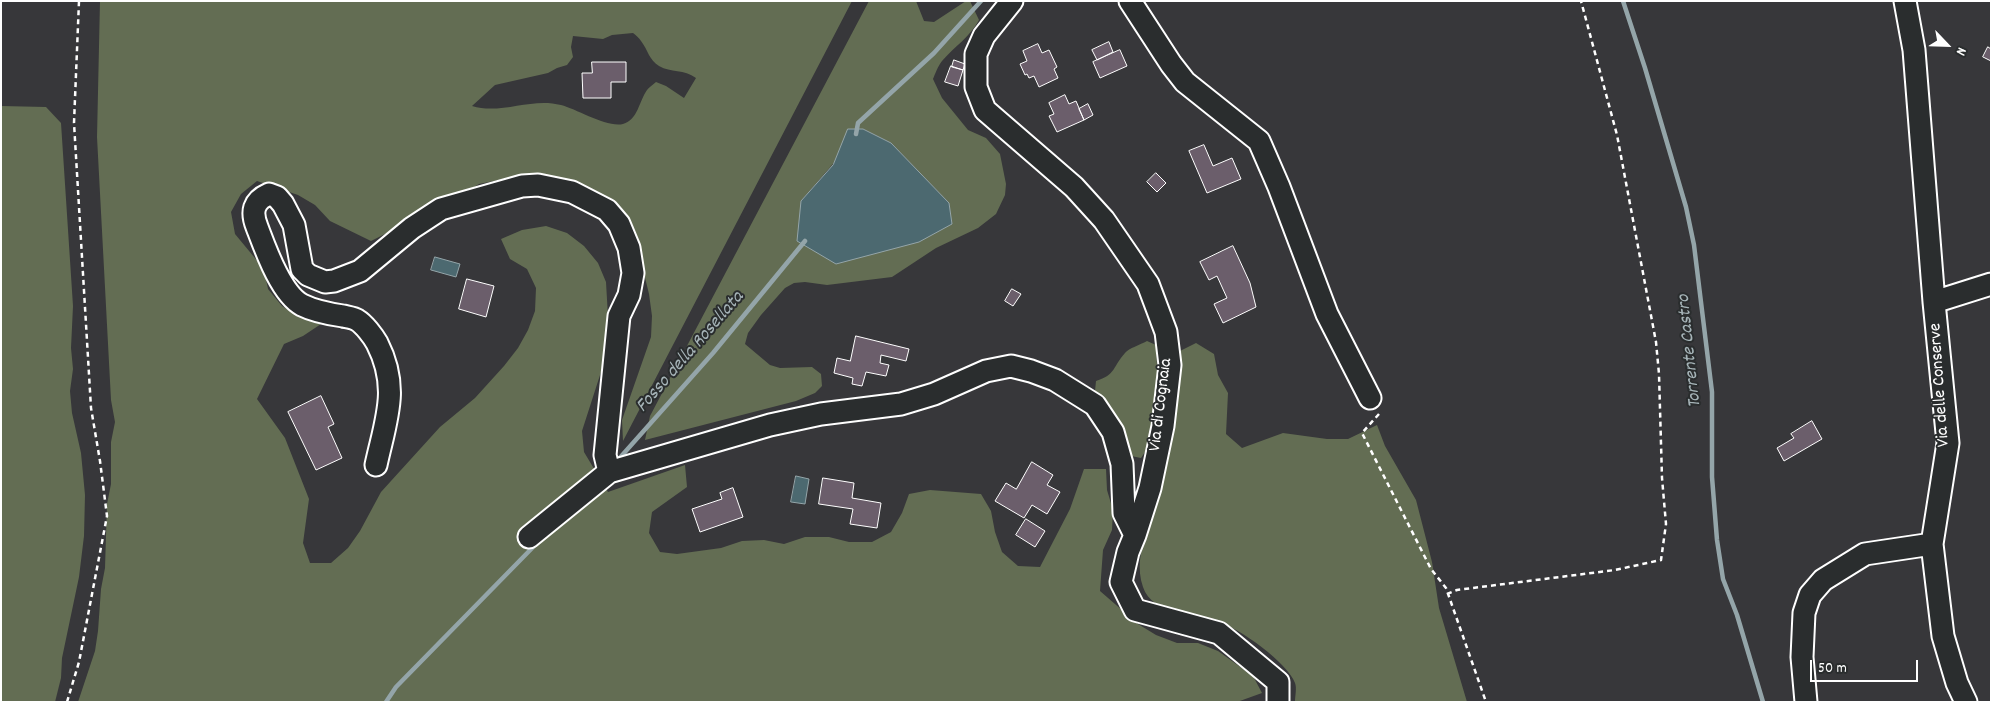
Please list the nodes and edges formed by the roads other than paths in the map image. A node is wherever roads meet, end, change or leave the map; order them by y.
1 (1012, 1) edge
2 (1130, 1) edge
3 (1905, 1) edge
4 (1991, 284) edge
5 (1934, 302) junction
6 (1370, 398) road end
7 (376, 465) dead end
8 (609, 472) junction
9 (1135, 535) junction
10 (529, 537) dead end
11 (1932, 544) junction
12 (1278, 702) edge
13 (1806, 702) edge
14 (1966, 702) edge

1 - 9 street, Via di Cognaia
2 - 6 street
3 - 5 street, Via delle Conserve
4 - 5 street, Via delle Conserve
5 - 11 street, Via delle Conserve
7 - 8 street
8 - 9 street
8 - 10 street
9 - 12 street, Via di Cognaia
11 - 13 street
11 - 14 street, Via delle Conserve

